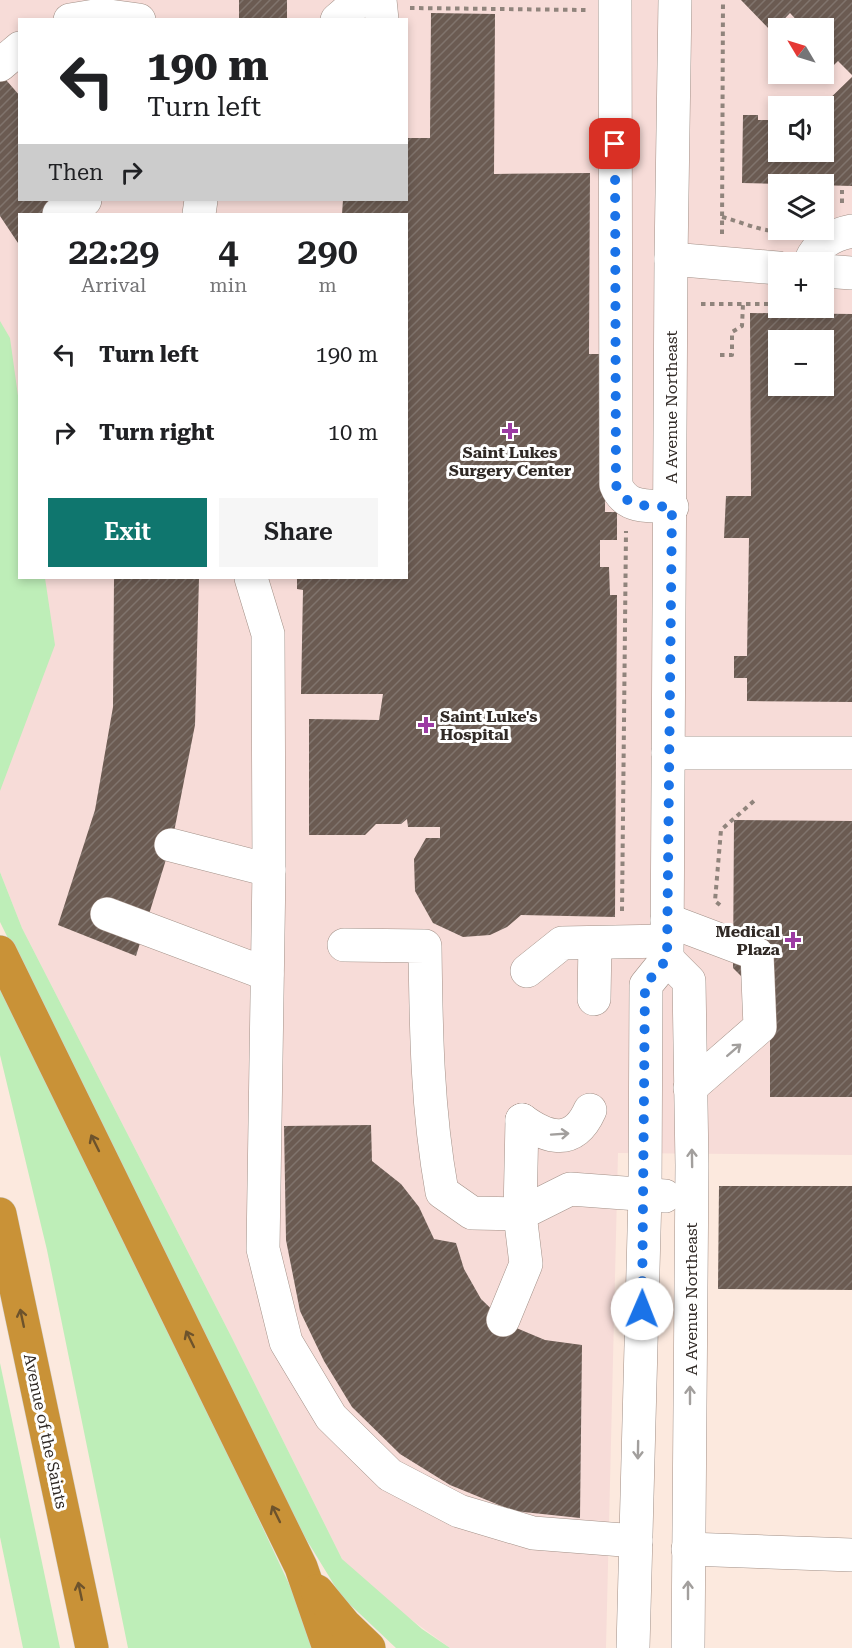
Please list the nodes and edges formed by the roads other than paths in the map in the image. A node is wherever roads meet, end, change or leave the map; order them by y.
1 (675, 0) edge
2 (603, 5) edge
3 (82, 18) edge
4 (124, 18) edge
5 (18, 50) edge
6 (0, 65) edge
7 (83, 201) edge
8 (61, 213) edge
9 (852, 231) edge
10 (814, 252) edge
11 (671, 260) junction
12 (768, 267) edge
13 (834, 272) edge
14 (852, 273) edge
15 (672, 507) junction
16 (251, 579) edge
17 (668, 753) junction
18 (852, 753) edge
19 (171, 845) dead end
20 (269, 870) junction
21 (107, 914) dead end
22 (667, 940) junction
23 (595, 943) junction
24 (344, 945) dead end
25 (0, 952) edge
26 (527, 971) dead end
27 (267, 974) junction
28 (594, 999) dead end
29 (690, 1088) junction
30 (590, 1110) dead end
31 (645, 1194) junction
32 (691, 1199) junction
33 (0, 1214) edge
34 (520, 1214) junction
35 (503, 1320) dead end
36 (636, 1541) junction
37 (688, 1549) junction
38 (852, 1555) edge
39 (301, 1567) junction
40 (92, 1648) edge
41 (329, 1648) edge
42 (369, 1648) edge
43 (633, 1648) edge
44 (688, 1648) edge

1 - 11 street, A Avenue Northeast
2 - 15 street
3 - 4 street
5 - 6 street
7 - 8 street
9 - 10 street
11 - 12 street
11 - 15 street, A Avenue Northeast
13 - 14 street
15 - 17 street, A Avenue Northeast
16 - 20 street
17 - 18 street
17 - 22 street, A Avenue Northeast
19 - 20 street
20 - 27 street
21 - 27 street
22 - 23 street
22 - 29 street, A Avenue Northeast
29 -> 22 street
22 - 31 street
23 - 26 street
23 - 28 street
24 - 34 street
39 -> 25 highway
27 - 36 street
32 -> 29 street, A Avenue Northeast
34 -> 30 street
31 - 32 street
31 - 34 street
31 -> 36 street
37 -> 32 street, A Avenue Northeast
40 -> 33 highway, Avenue of the Saints
34 - 35 street
36 - 43 street
37 - 38 street
44 -> 37 street, A Avenue Northeast
39 - 41 highway
39 - 42 highway

